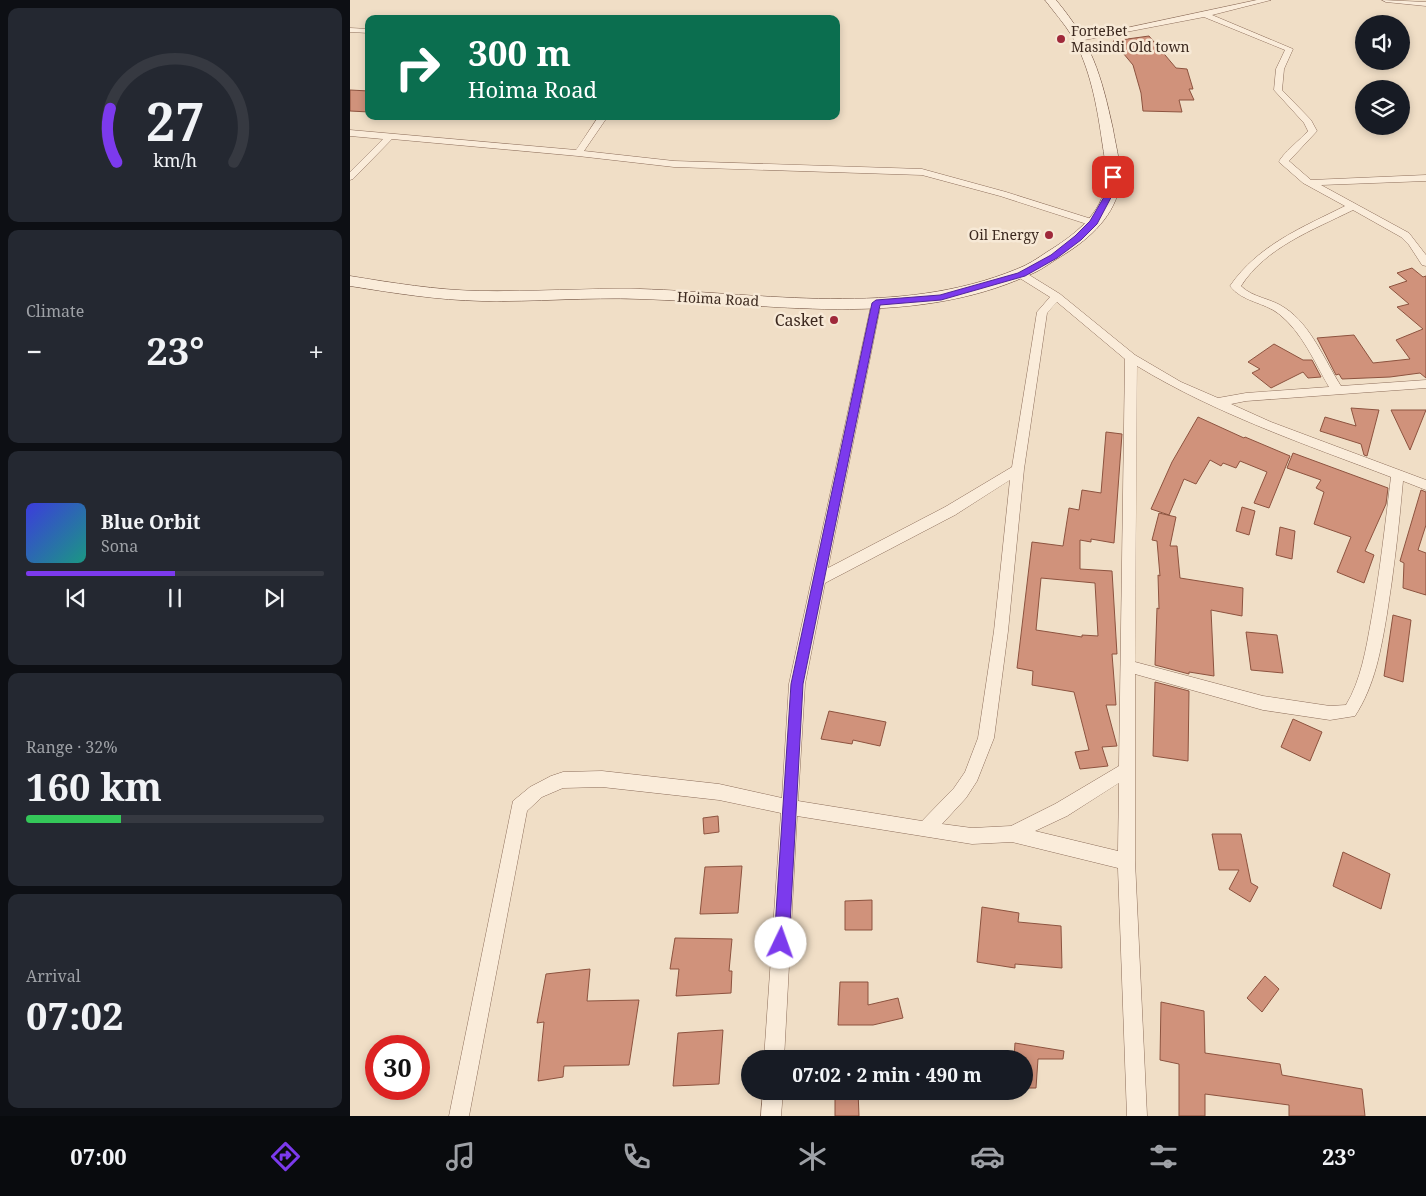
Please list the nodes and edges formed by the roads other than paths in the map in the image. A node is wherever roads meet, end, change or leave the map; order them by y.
1 (1050, 0) edge
2 (1267, 0) edge
3 (1386, 0) edge
4 (1426, 4) edge
5 (1206, 11) junction
6 (350, 30) edge
7 (365, 30) edge
8 (1079, 39) junction
9 (601, 120) edge
10 (350, 133) edge
11 (390, 136) junction
12 (578, 153) junction
13 (350, 177) edge
14 (1426, 178) edge
15 (1310, 183) junction
16 (1354, 206) junction
17 (1094, 223) junction
18 (1426, 263) edge
19 (1022, 274) junction
20 (350, 281) edge
21 (1056, 296) junction
22 (876, 303) junction
23 (1131, 358) junction
24 (1426, 384) edge
25 (1337, 390) junction
26 (1213, 403) junction
27 (1018, 469) junction
28 (1397, 476) junction
29 (1426, 485) edge
30 (818, 580) junction
31 (1128, 666) junction
32 (1126, 770) junction
33 (789, 807) junction
34 (925, 830) junction
35 (1012, 834) junction
36 (1126, 861) junction
37 (775, 1050) edge
38 (772, 1100) edge
39 (459, 1116) edge
40 (771, 1116) edge
41 (1137, 1116) edge

1 - 8 main road, Hoima Road
2 - 5 street
3 - 4 street
5 - 8 street
5 - 15 street
6 - 7 street
8 - 17 main road, Hoima Road
9 - 12 street
10 - 11 street
11 - 12 street
11 - 13 street
12 - 17 street
14 - 15 street
15 - 16 street
16 - 18 street
16 - 25 street
17 - 19 main road, Hoima Road
19 - 21 street
19 - 22 main road, Hoima Road
20 - 22 main road, Hoima Road
21 - 23 street
21 - 27 street
22 - 30 street
23 - 26 street
23 - 31 street
24 - 25 street
25 - 26 street
26 - 28 street
27 - 30 street
27 - 34 street
28 - 29 street
28 - 31 street
30 - 33 street
31 - 32 street
32 - 35 street
32 - 36 street
33 - 34 street
33 - 37 street
33 - 39 street
34 - 35 street
35 - 36 street
36 - 41 street
38 - 40 street

